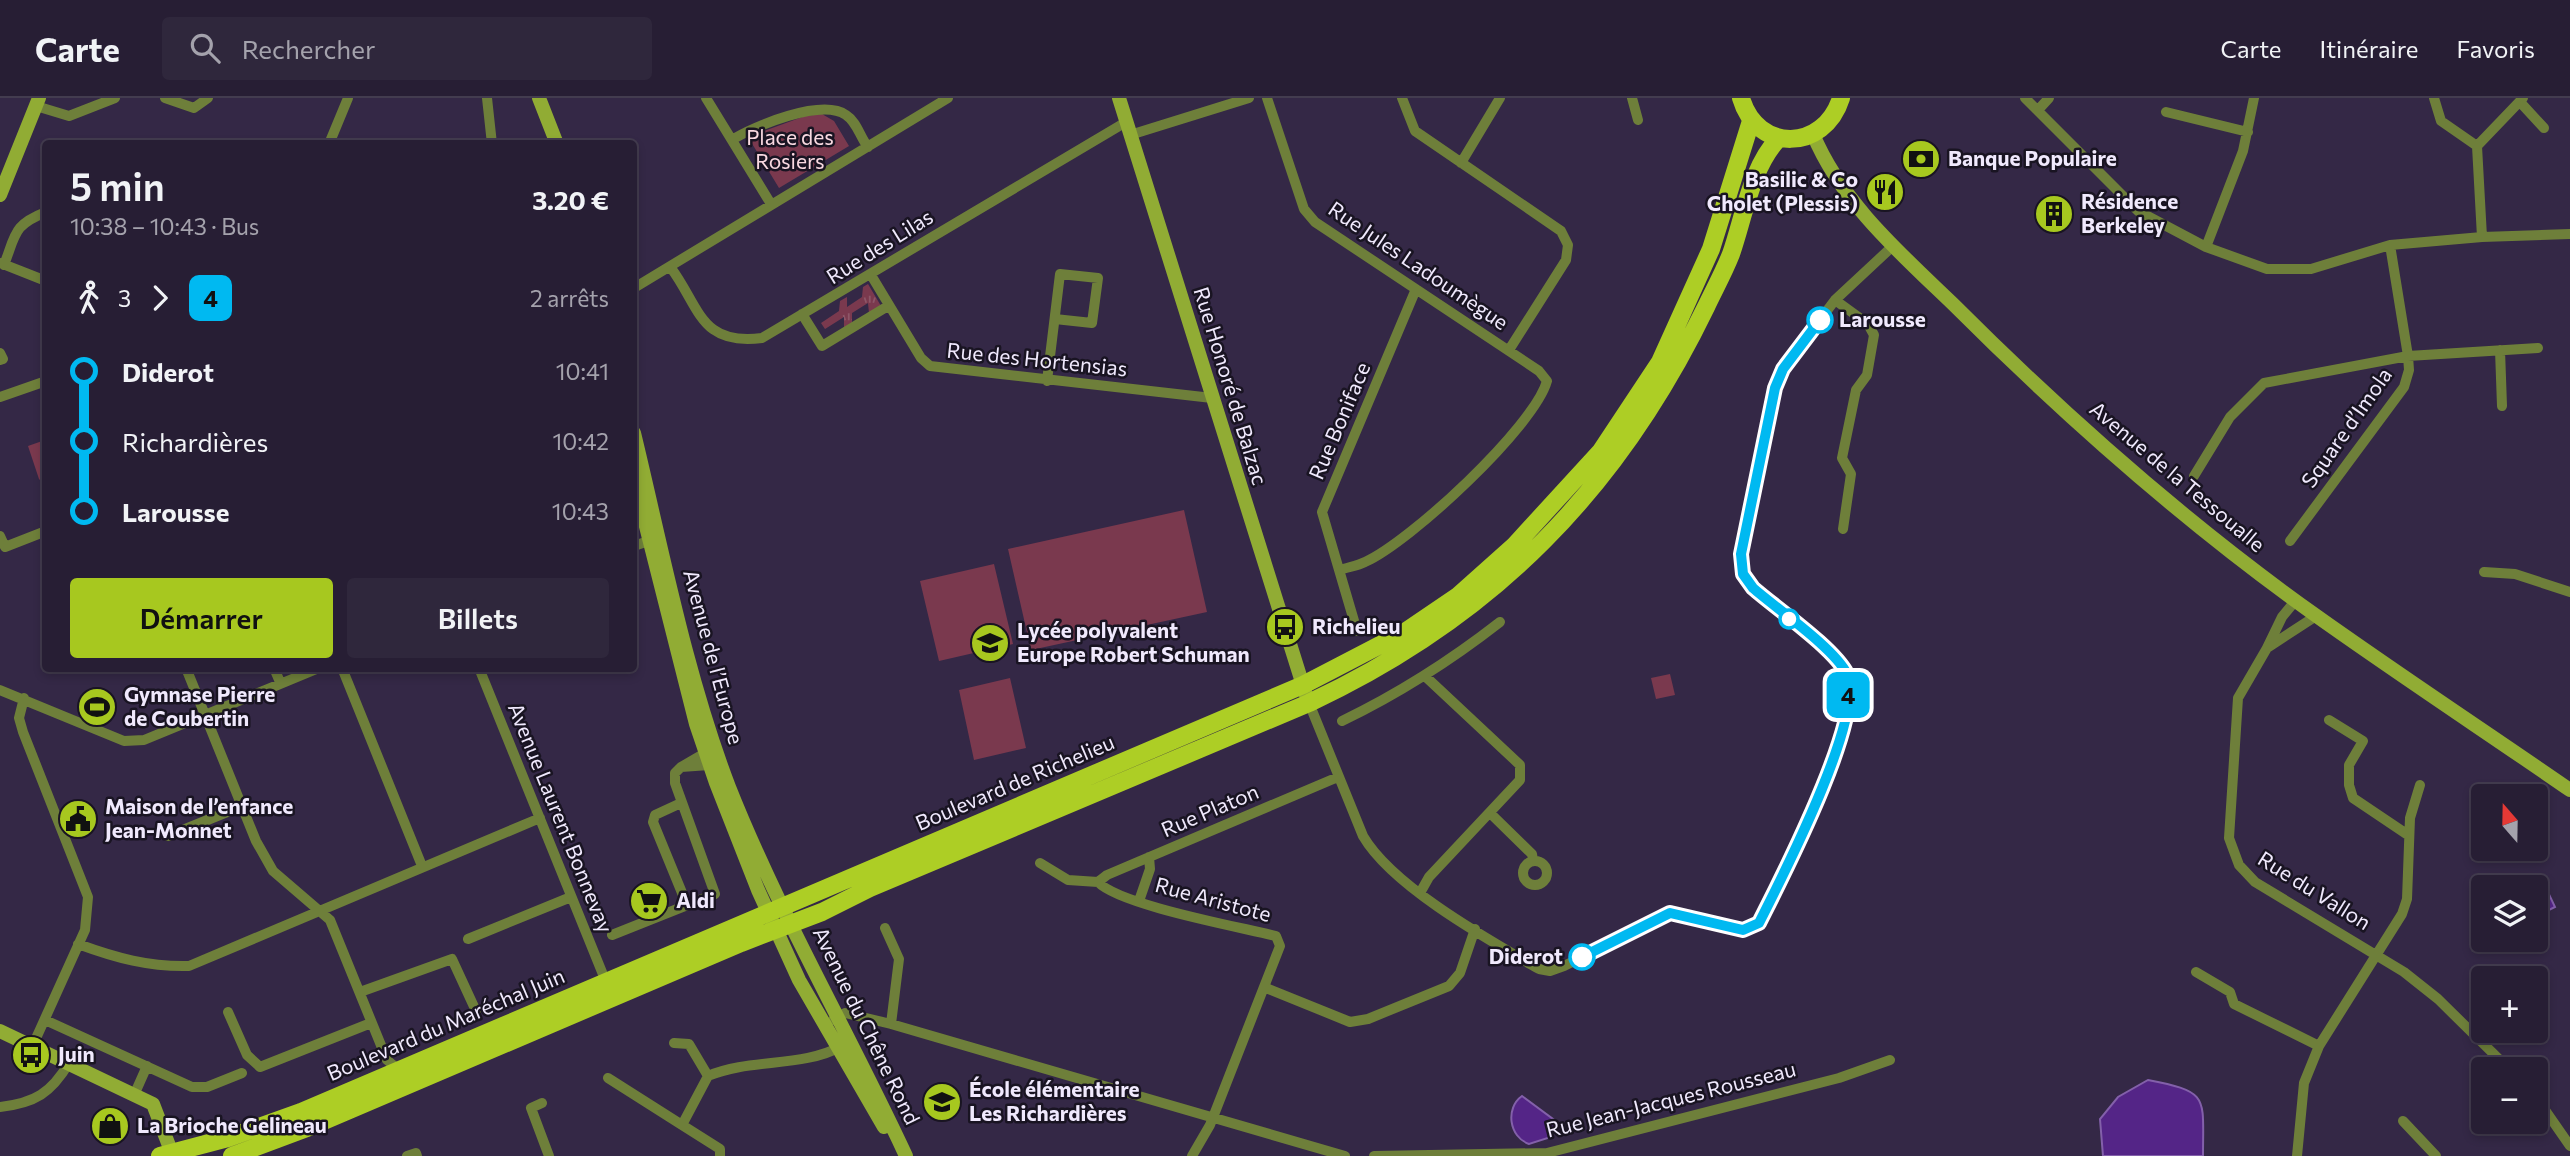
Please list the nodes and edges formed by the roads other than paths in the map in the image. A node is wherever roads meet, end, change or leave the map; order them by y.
1 (115, 98) edge
2 (165, 98) edge
3 (208, 98) edge
4 (348, 98) edge
5 (487, 98) edge
6 (540, 98) edge
7 (706, 98) edge
8 (948, 98) edge
9 (1119, 98) edge
10 (1249, 98) edge
11 (1267, 98) edge
12 (1402, 98) edge
13 (1500, 98) edge
14 (1632, 98) edge
15 (1741, 98) edge
16 (1841, 98) edge
17 (2025, 98) edge
18 (2049, 98) edge
19 (2254, 98) edge
20 (2434, 98) edge
21 (2522, 100) edge
22 (37, 102) edge
23 (2038, 110) junction
24 (2166, 112) dead end
25 (545, 116) junction
26 (1638, 120) dead end
27 (1752, 121) junction
28 (2544, 128) dead end
29 (1128, 129) junction
30 (2248, 132) junction
31 (1813, 134) junction
32 (1779, 138) junction
33 (331, 140) edge
34 (492, 140) edge
35 (548, 140) edge
36 (555, 140) edge
37 (732, 141) junction
38 (868, 146) junction
39 (2477, 146) junction
40 (1461, 163) junction
41 (0, 195) edge
42 (771, 204) junction
43 (42, 214) edge
44 (2570, 234) edge
45 (2482, 237) junction
46 (1894, 245) junction
47 (2390, 245) junction
48 (2206, 247) junction
49 (2, 264) edge
50 (671, 268) junction
51 (871, 275) junction
52 (42, 279) edge
53 (637, 286) edge
54 (1416, 289) junction
55 (1835, 300) junction
56 (888, 306) junction
57 (802, 314) junction
58 (1055, 319) junction
59 (2538, 348) dead end
60 (1508, 350) junction
61 (2500, 350) junction
62 (0, 353) edge
63 (2408, 356) junction
64 (0, 360) edge
65 (1047, 381) junction
66 (42, 382) edge
67 (0, 397) edge
68 (1212, 398) junction
69 (2502, 406) dead end
70 (637, 449) edge
71 (2194, 476) dead end
72 (637, 488) edge
73 (1843, 529) dead end
74 (42, 533) edge
75 (0, 536) edge
76 (654, 539) junction
77 (2290, 541) dead end
78 (637, 545) edge
79 (1340, 570) junction
80 (2484, 572) dead end
81 (2570, 592) edge
82 (2296, 600) junction
83 (2316, 616) junction
84 (1500, 622) dead end
85 (1357, 631) dead end
86 (2267, 649) junction
87 (188, 672) edge
88 (276, 672) edge
89 (308, 672) edge
90 (344, 672) edge
91 (481, 672) edge
92 (1426, 677) junction
93 (280, 682) junction
94 (1303, 685) junction
95 (0, 690) edge
96 (24, 698) junction
97 (1309, 703) junction
98 (204, 715) junction
99 (2329, 720) dead end
100 (1342, 721) dead end
101 (707, 759) junction
102 (1338, 777) junction
103 (727, 779) junction
104 (2420, 785) dead end
105 (2570, 790) edge
106 (681, 803) junction
107 (242, 806) junction
108 (1490, 813) junction
109 (540, 818) junction
110 (2408, 835) junction
111 (168, 836) dead end
112 (1149, 858) junction
113 (1533, 860) dead end
114 (1040, 863) dead end
115 (422, 866) junction
116 (1098, 882) junction
117 (1420, 893) junction
118 (571, 897) junction
119 (1139, 901) junction
120 (687, 905) junction
121 (320, 909) junction
122 (785, 918) junction
123 (746, 923) joint
124 (885, 928) dead end
125 (1475, 929) junction
126 (612, 935) dead end
127 (468, 939) dead end
128 (78, 944) junction
129 (2377, 953) junction
130 (2196, 972) dead end
131 (606, 982) junction
132 (1266, 988) junction
133 (360, 992) junction
134 (476, 1011) dead end
135 (228, 1012) dead end
136 (839, 1017) junction
137 (44, 1020) junction
138 (371, 1023) junction
139 (891, 1024) junction
140 (825, 1025) junction
141 (0, 1031) edge
142 (674, 1043) dead end
143 (33, 1045) junction
144 (844, 1045) junction
145 (2319, 1046) junction
146 (2497, 1057) edge
147 (1890, 1060) dead end
148 (69, 1063) junction
149 (148, 1066) junction
150 (398, 1069) junction
151 (242, 1073) dead end
152 (708, 1076) junction
153 (608, 1078) dead end
154 (135, 1093) junction
155 (542, 1103) dead end
156 (0, 1107) edge
157 (2548, 1115) edge
158 (1213, 1117) junction
159 (2403, 1121) dead end
160 (682, 1125) junction
161 (2570, 1147) edge
162 (168, 1155) edge
163 (232, 1156) edge
164 (407, 1156) edge
165 (417, 1156) edge
166 (548, 1156) edge
167 (720, 1156) edge
168 (900, 1156) edge
169 (906, 1156) edge
170 (1192, 1156) edge
171 (1345, 1156) edge
172 (1374, 1156) edge
173 (2297, 1156) edge
174 (2436, 1156) edge
175 (2569, 1156) edge

1 - 22 street
2 - 3 street
4 - 33 street
5 - 34 street
6 - 25 main road
7 - 37 street
8 - 38 street
9 - 29 main road, Rue Honoré de Balzac
10 - 29 street, Rue des Lilas
11 - 54 street, Rue Jules Ladoumègue
12 - 40 street
13 - 40 street
14 - 26 street
15 - 27 main road
16 - 31 main road
17 - 23 street
18 - 23 street
19 - 30 street
20 - 39 street
21 - 28 street
21 - 39 street
22 - 41 main road
23 - 48 street
24 - 30 street
25 - 35 main road
25 - 36 main road
27 - 32 main road
27 - 94 main road, Boulevard de Richelieu
29 - 51 street, Rue des Lilas
29 - 68 main road, Rue Honoré de Balzac
30 - 48 street
31 - 32 main road
31 - 46 main road, Avenue de la Tessoualle
32 - 97 main road, Boulevard de Richelieu
37 - 38 street
37 - 42 street
38 - 42 street
39 - 45 street
40 - 60 street
42 - 50 street
43 - 49 street
44 - 45 street
45 - 47 street
46 - 55 street
46 - 82 main road, Avenue de la Tessoualle
47 - 48 street
47 - 63 street, Square d’Imola
49 - 52 street
50 - 53 street
50 - 57 street, Rue des Lilas
51 - 56 street, Rue des Hortensias
51 - 57 street, Rue des Lilas
54 - 60 street, Rue Jules Ladoumègue
54 - 79 street, Rue Boniface
55 - 73 street
55 - 125 street
56 - 57 street
56 - 65 street, Rue des Hortensias
58 - 58 street
58 - 65 street
59 - 61 street
60 - 79 street, Rue Jules Ladoumègue
61 - 63 street
61 - 69 street
62 - 64 street
63 - 71 street
63 - 77 street, Square d’Imola
65 - 68 street, Rue des Hortensias
66 - 67 street
68 - 94 main road, Rue Honoré de Balzac
70 - 76 main road, Avenue de l’Europe
72 - 76 main road, Avenue de l’Europe
74 - 75 street
76 - 78 street
76 - 101 main road, Avenue de l’Europe
76 - 103 main road, Avenue de l’Europe
79 - 85 street, Rue Boniface
80 - 81 street
82 - 83 main road, Avenue de la Tessoualle
82 - 86 street, Rue du Vallon
83 - 86 street, Rue du Vallon
83 - 105 main road, Avenue de la Tessoualle
84 - 92 street
86 - 129 street, Rue du Vallon
87 - 98 street
88 - 93 street
89 - 93 street
90 - 115 street
91 - 109 street, Avenue Laurent Bonnevay
92 - 100 street
92 - 108 street
93 - 98 street
94 - 97 main road
94 - 122 main road, Boulevard de Richelieu
95 - 96 street
96 - 98 street
96 - 128 street
97 - 102 street
97 - 122 main road, Boulevard de Richelieu
98 - 107 street
99 - 110 street
101 - 103 street
101 - 106 street
101 - 122 main road, Avenue de l’Europe
102 - 112 street, Rue Platon
102 - 117 street
103 - 122 main road, Avenue de l’Europe
104 - 110 street
106 - 120 street
106 - 120 street
107 - 111 street
107 - 121 street
108 - 113 street
108 - 117 street
109 - 115 street
109 - 118 street, Avenue Laurent Bonnevay
110 - 129 street
112 - 116 street, Rue Platon
112 - 119 street
114 - 116 street, Rue Aristote
115 - 121 street
116 - 119 street, Rue Aristote
117 - 125 street
118 - 127 street
118 - 131 street, Avenue Laurent Bonnevay
119 - 132 street, Rue Aristote
120 - 126 street
121 - 128 street
121 - 133 street
122 - 123 main road, Boulevard de Richelieu
122 - 136 main road, Avenue du Chêne Rond
122 - 140 main road, Avenue du Chêne Rond
122 - 163 main road, Boulevard du Maréchal Juin
123 - 131 main road, Boulevard du Maréchal Juin
124 - 139 street
125 - 132 street
128 - 137 street
129 - 145 street
129 - 146 street, Rue du Vallon
130 - 145 street
131 - 150 main road, Boulevard du Maréchal Juin
132 - 158 street, Rue Aristote
133 - 134 street
133 - 138 street
135 - 138 street
136 - 139 street
136 - 140 street
136 - 144 main road, Avenue du Chêne Rond
137 - 143 street
137 - 149 street
138 - 150 street
139 - 158 street
140 - 144 main road, Avenue du Chêne Rond
141 - 143 main road
142 - 152 street
143 - 148 main road
144 - 152 street
144 - 168 main road, Avenue du Chêne Rond
144 - 169 main road, Avenue du Chêne Rond
145 - 173 street
147 - 172 street, Rue Jean-Jacques Rousseau
148 - 154 main road
148 - 156 street
149 - 151 street
149 - 154 street
150 - 162 main road, Boulevard du Maréchal Juin
152 - 160 street
153 - 160 street
154 - 162 main road
155 - 166 street
157 - 161 street
158 - 170 street, Rue Aristote
158 - 171 street
159 - 174 street
160 - 167 street
161 - 175 street
164 - 165 street

